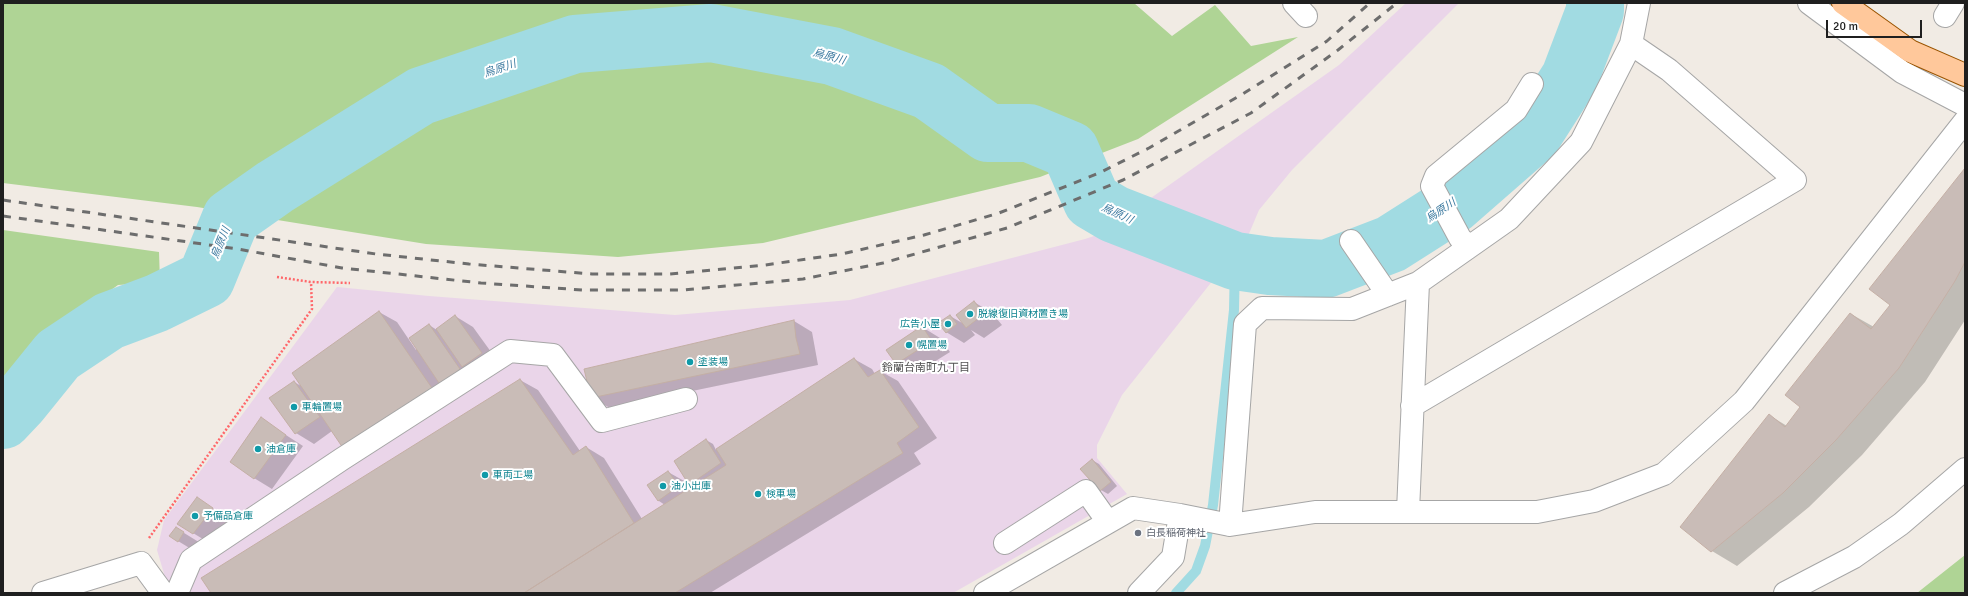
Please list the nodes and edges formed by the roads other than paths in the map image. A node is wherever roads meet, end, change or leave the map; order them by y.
1 (1639, 3) edge
2 (1810, 3) edge
3 (1843, 3) edge
4 (1631, 44) junction
5 (1965, 75) edge
6 (1532, 84) dead end
7 (1965, 105) edge
8 (1965, 121) edge
9 (1351, 241) dead end
10 (1464, 242) junction
11 (1418, 283) junction
12 (1385, 290) junction
13 (686, 399) dead end
14 (1412, 406) junction
15 (1965, 469) edge
16 (1408, 512) junction
17 (1180, 515) junction
18 (1108, 522) junction
19 (1230, 525) junction
20 (1005, 543) dead end
21 (43, 593) edge
22 (163, 593) edge
23 (177, 593) edge
24 (985, 593) edge
25 (1139, 593) edge
26 (1785, 593) edge

1 - 4 street
2 - 7 street
3 - 5 main road
4 - 10 street
4 - 14 street
6 - 10 street
8 - 16 street
9 - 12 street
10 - 11 street
11 - 12 street
11 - 14 street
12 - 19 street
13 - 23 street
14 - 16 street
15 - 26 street
16 - 19 street
17 - 18 street
17 - 19 street
17 - 25 street
18 - 20 street
18 - 24 street
21 - 22 street

